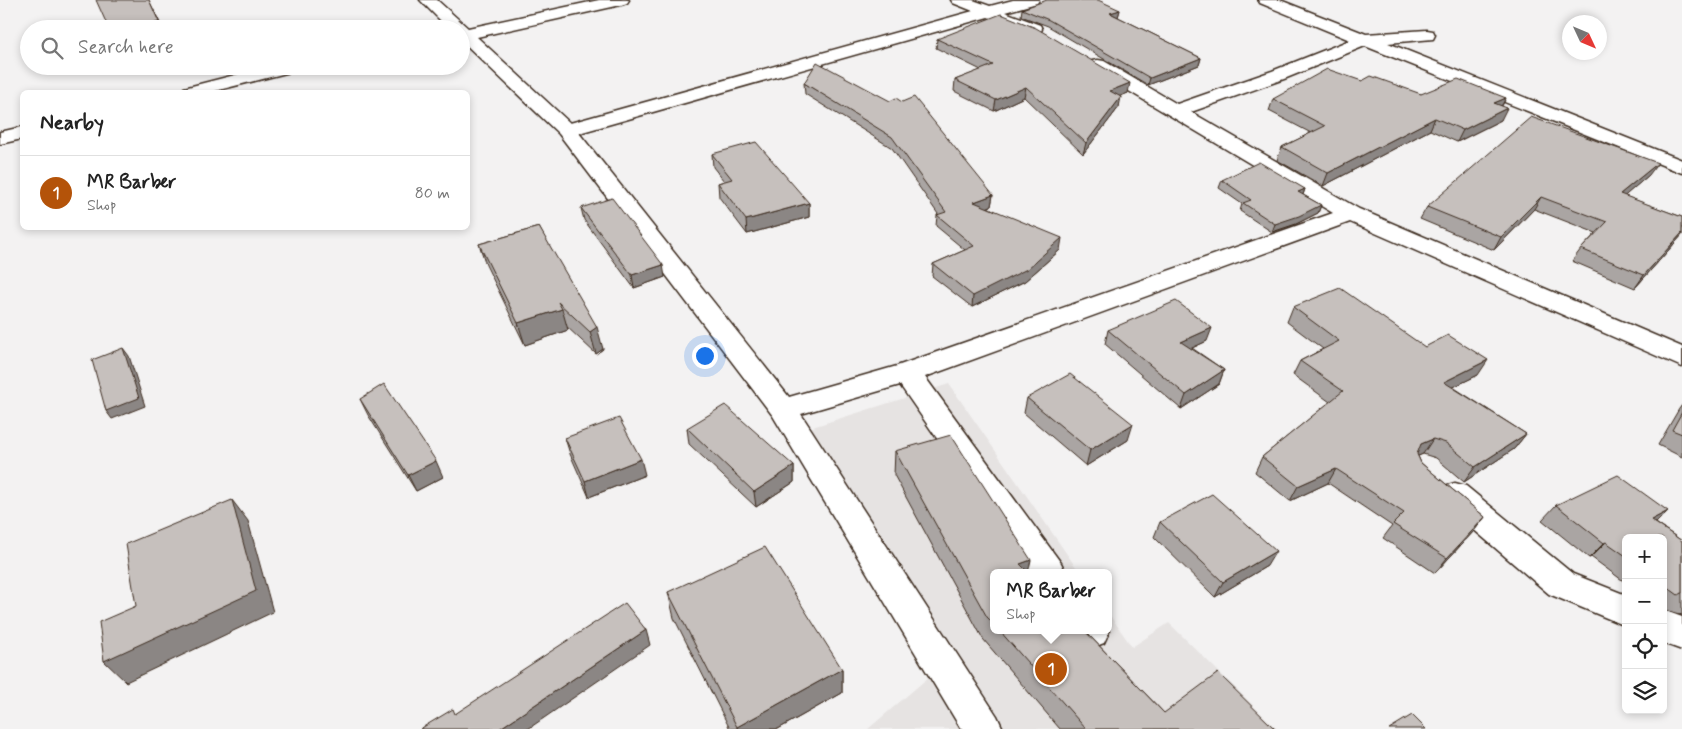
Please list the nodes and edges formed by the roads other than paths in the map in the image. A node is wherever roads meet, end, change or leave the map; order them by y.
1 (428, 0) edge
2 (621, 0) edge
3 (959, 0) edge
4 (1031, 0) edge
5 (1266, 0) edge
6 (990, 12) junction
7 (449, 20) edge
8 (470, 30) edge
9 (1427, 34) dead end
10 (1050, 37) edge
11 (1367, 39) junction
12 (470, 40) edge
13 (1084, 56) edge
14 (257, 75) edge
15 (199, 90) edge
16 (1177, 110) junction
17 (566, 130) junction
18 (20, 133) edge
19 (0, 138) edge
20 (1682, 167) edge
21 (1351, 214) junction
22 (1682, 358) edge
23 (907, 373) junction
24 (783, 409) junction
25 (1431, 475) edge
26 (1046, 569) edge
27 (1622, 609) edge
28 (1667, 628) edge
29 (1682, 634) edge
30 (983, 729) edge

1 - 7 street
2 - 8 street
3 - 6 street
4 - 6 street
5 - 11 street
6 - 10 street
6 - 17 street
9 - 11 street
11 - 16 street
11 - 20 street
12 - 17 street
13 - 16 street
14 - 15 street
16 - 21 street
17 - 24 street
18 - 19 street
21 - 22 street
21 - 23 street
23 - 24 street
23 - 26 street
24 - 30 street
25 - 27 street
28 - 29 street

